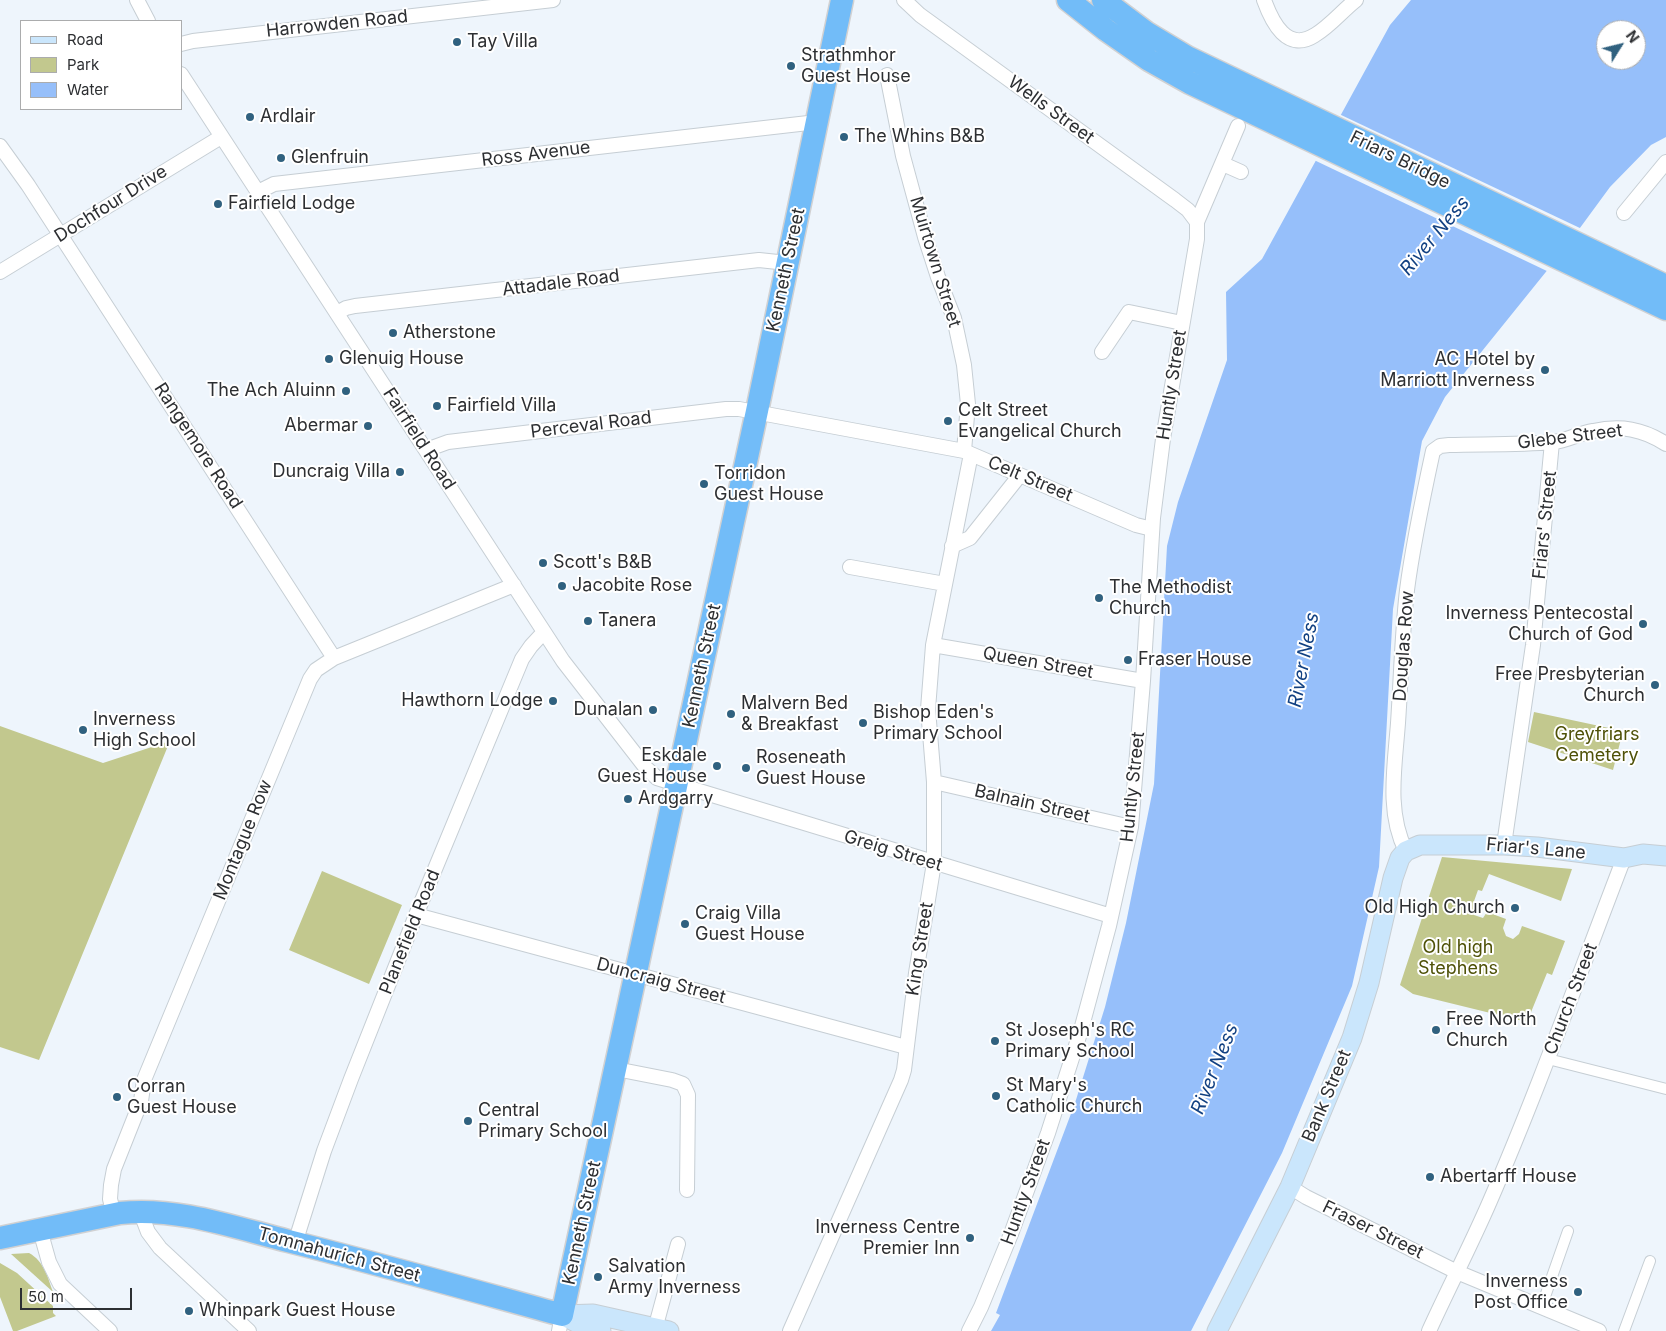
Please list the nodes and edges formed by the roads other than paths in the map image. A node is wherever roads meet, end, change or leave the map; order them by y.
1 (137, 0) edge
2 (553, 0) edge
3 (842, 0) edge
4 (904, 0) edge
5 (1068, 0) edge
6 (1103, 0) edge
7 (1264, 0) edge
8 (1356, 0) edge
9 (147, 20) edge
10 (182, 44) edge
11 (887, 75) dead end
12 (182, 76) edge
13 (817, 122) junction
14 (1238, 126) dead end
15 (1311, 129) junction
16 (221, 137) junction
17 (0, 146) edge
18 (1666, 162) edge
19 (1223, 164) junction
20 (1241, 172) dead end
21 (258, 192) junction
22 (1624, 213) dead end
23 (1197, 222) junction
24 (60, 236) junction
25 (1585, 260) junction
26 (787, 264) junction
27 (0, 272) edge
28 (1666, 286) edge
29 (1666, 309) edge
30 (337, 312) junction
31 (1182, 323) junction
32 (1102, 352) dead end
33 (757, 411) junction
34 (1552, 442) junction
35 (1666, 444) edge
36 (1440, 446) joint
37 (426, 450) junction
38 (968, 453) junction
39 (1020, 475) junction
40 (1152, 529) junction
41 (952, 546) junction
42 (850, 567) dead end
43 (945, 584) junction
44 (514, 585) junction
45 (544, 632) junction
46 (933, 645) junction
47 (334, 658) junction
48 (1143, 681) junction
49 (934, 782) junction
50 (676, 784) junction
51 (1131, 827) junction
52 (1666, 844) edge
53 (1504, 845) junction
54 (1406, 850) junction
55 (1643, 854) junction
56 (1666, 856) edge
57 (1624, 858) junction
58 (934, 863) junction
59 (416, 915) junction
60 (1112, 916) junction
61 (635, 975) junction
62 (906, 1048) junction
63 (1548, 1059) junction
64 (616, 1069) junction
65 (1666, 1089) edge
66 (1290, 1187) junction
67 (687, 1190) dead end
68 (140, 1211) junction
69 (114, 1215) junction
70 (40, 1230) junction
71 (1568, 1231) dead end
72 (0, 1238) edge
73 (295, 1243) junction
74 (678, 1244) dead end
75 (1650, 1261) dead end
76 (1457, 1272) junction
77 (1541, 1308) junction
78 (561, 1323) edge
79 (662, 1330) edge
80 (110, 1331) edge
81 (250, 1331) edge
82 (601, 1331) edge
83 (790, 1331) edge
84 (970, 1331) edge
85 (1217, 1331) edge
86 (1429, 1331) edge
87 (1599, 1331) edge
88 (1624, 1331) edge

1 - 9 street
2 - 10 street, Harrowden Road
3 - 13 highway, Kenneth Street
4 - 23 street, Wells Street
5 - 15 highway
6 - 15 highway
7 - 8 street
11 - 38 street, Muirtown Street
12 - 16 street, Fairfield Road
13 - 21 street, Ross Avenue
13 - 26 highway, Kenneth Street
14 - 19 street
15 - 25 highway, Friars Bridge
16 - 21 street, Fairfield Road
16 - 24 street, Dochfour Drive
17 - 24 street, Rangemore Road
18 - 22 street
19 - 20 street
19 - 23 street
21 - 30 street, Fairfield Road
23 - 31 street, Huntly Street
24 - 27 street, Dochfour Drive
24 - 47 street, Rangemore Road
25 - 28 highway
25 - 29 highway
26 - 30 street, Attadale Road
26 - 33 highway, Kenneth Street
30 - 37 street, Fairfield Road
31 - 32 street
31 - 40 street, Huntly Street
33 - 37 street, Perceval Road
33 - 38 street, Celt Street
33 - 50 highway, Kenneth Street
34 - 35 street, Glebe Street
34 - 36 street, Glebe Street
34 - 53 street, Friars' Street
36 - 54 street, Douglas Row
37 - 44 street, Fairfield Road
38 - 39 street, Celt Street
38 - 41 street, Muirtown Street
39 - 40 street, Celt Street
39 - 41 street
40 - 48 street, Huntly Street
41 - 43 street, King Street
42 - 43 street
43 - 46 street, King Street
44 - 45 street, Fairfield Road
44 - 47 street, Montague Row
45 - 50 street, Fairfield Road
45 - 59 street, Planefield Road
46 - 48 street, Queen Street
46 - 49 street, King Street
47 - 69 street, Montague Row
48 - 51 street, Huntly Street
49 - 51 street, Balnain Street
49 - 58 street, King Street
50 - 58 street, Greig Street
50 - 61 highway, Kenneth Street
51 - 60 street, Huntly Street
52 - 55 main road
53 - 54 main road, Friar's Lane
53 - 57 main road, Friar's Lane
54 - 66 main road, Bank Street
55 - 56 main road, Friar's Lane
55 - 57 main road, Friar's Lane
57 - 63 street, Church Street
58 - 60 street, Greig Street
58 - 62 street, King Street
59 - 61 street, Duncraig Street
59 - 73 street, Planefield Road
60 - 84 street, Huntly Street
61 - 62 street, Duncraig Street
61 - 64 highway, Kenneth Street
62 - 83 street, King Street
63 - 65 street
63 - 76 street, Church Street
64 - 67 street
64 - 78 highway, Kenneth Street
66 - 76 street, Fraser Street
66 - 85 main road, Bank Street
68 - 69 highway, Tomnahurich Street
68 - 73 highway, Tomnahurich Street
68 - 81 street
69 - 70 highway, Tomnahurich Street
70 - 72 highway, Tomnahurich Street
70 - 80 street
71 - 77 street
73 - 78 highway, Tomnahurich Street
74 - 79 street
75 - 88 street
76 - 77 street, Fraser Street
76 - 86 street, Church Street
77 - 87 street, Fraser Street
78 - 79 main road, Tomnahurich Street
78 - 82 main road, Tomnahurich Street

